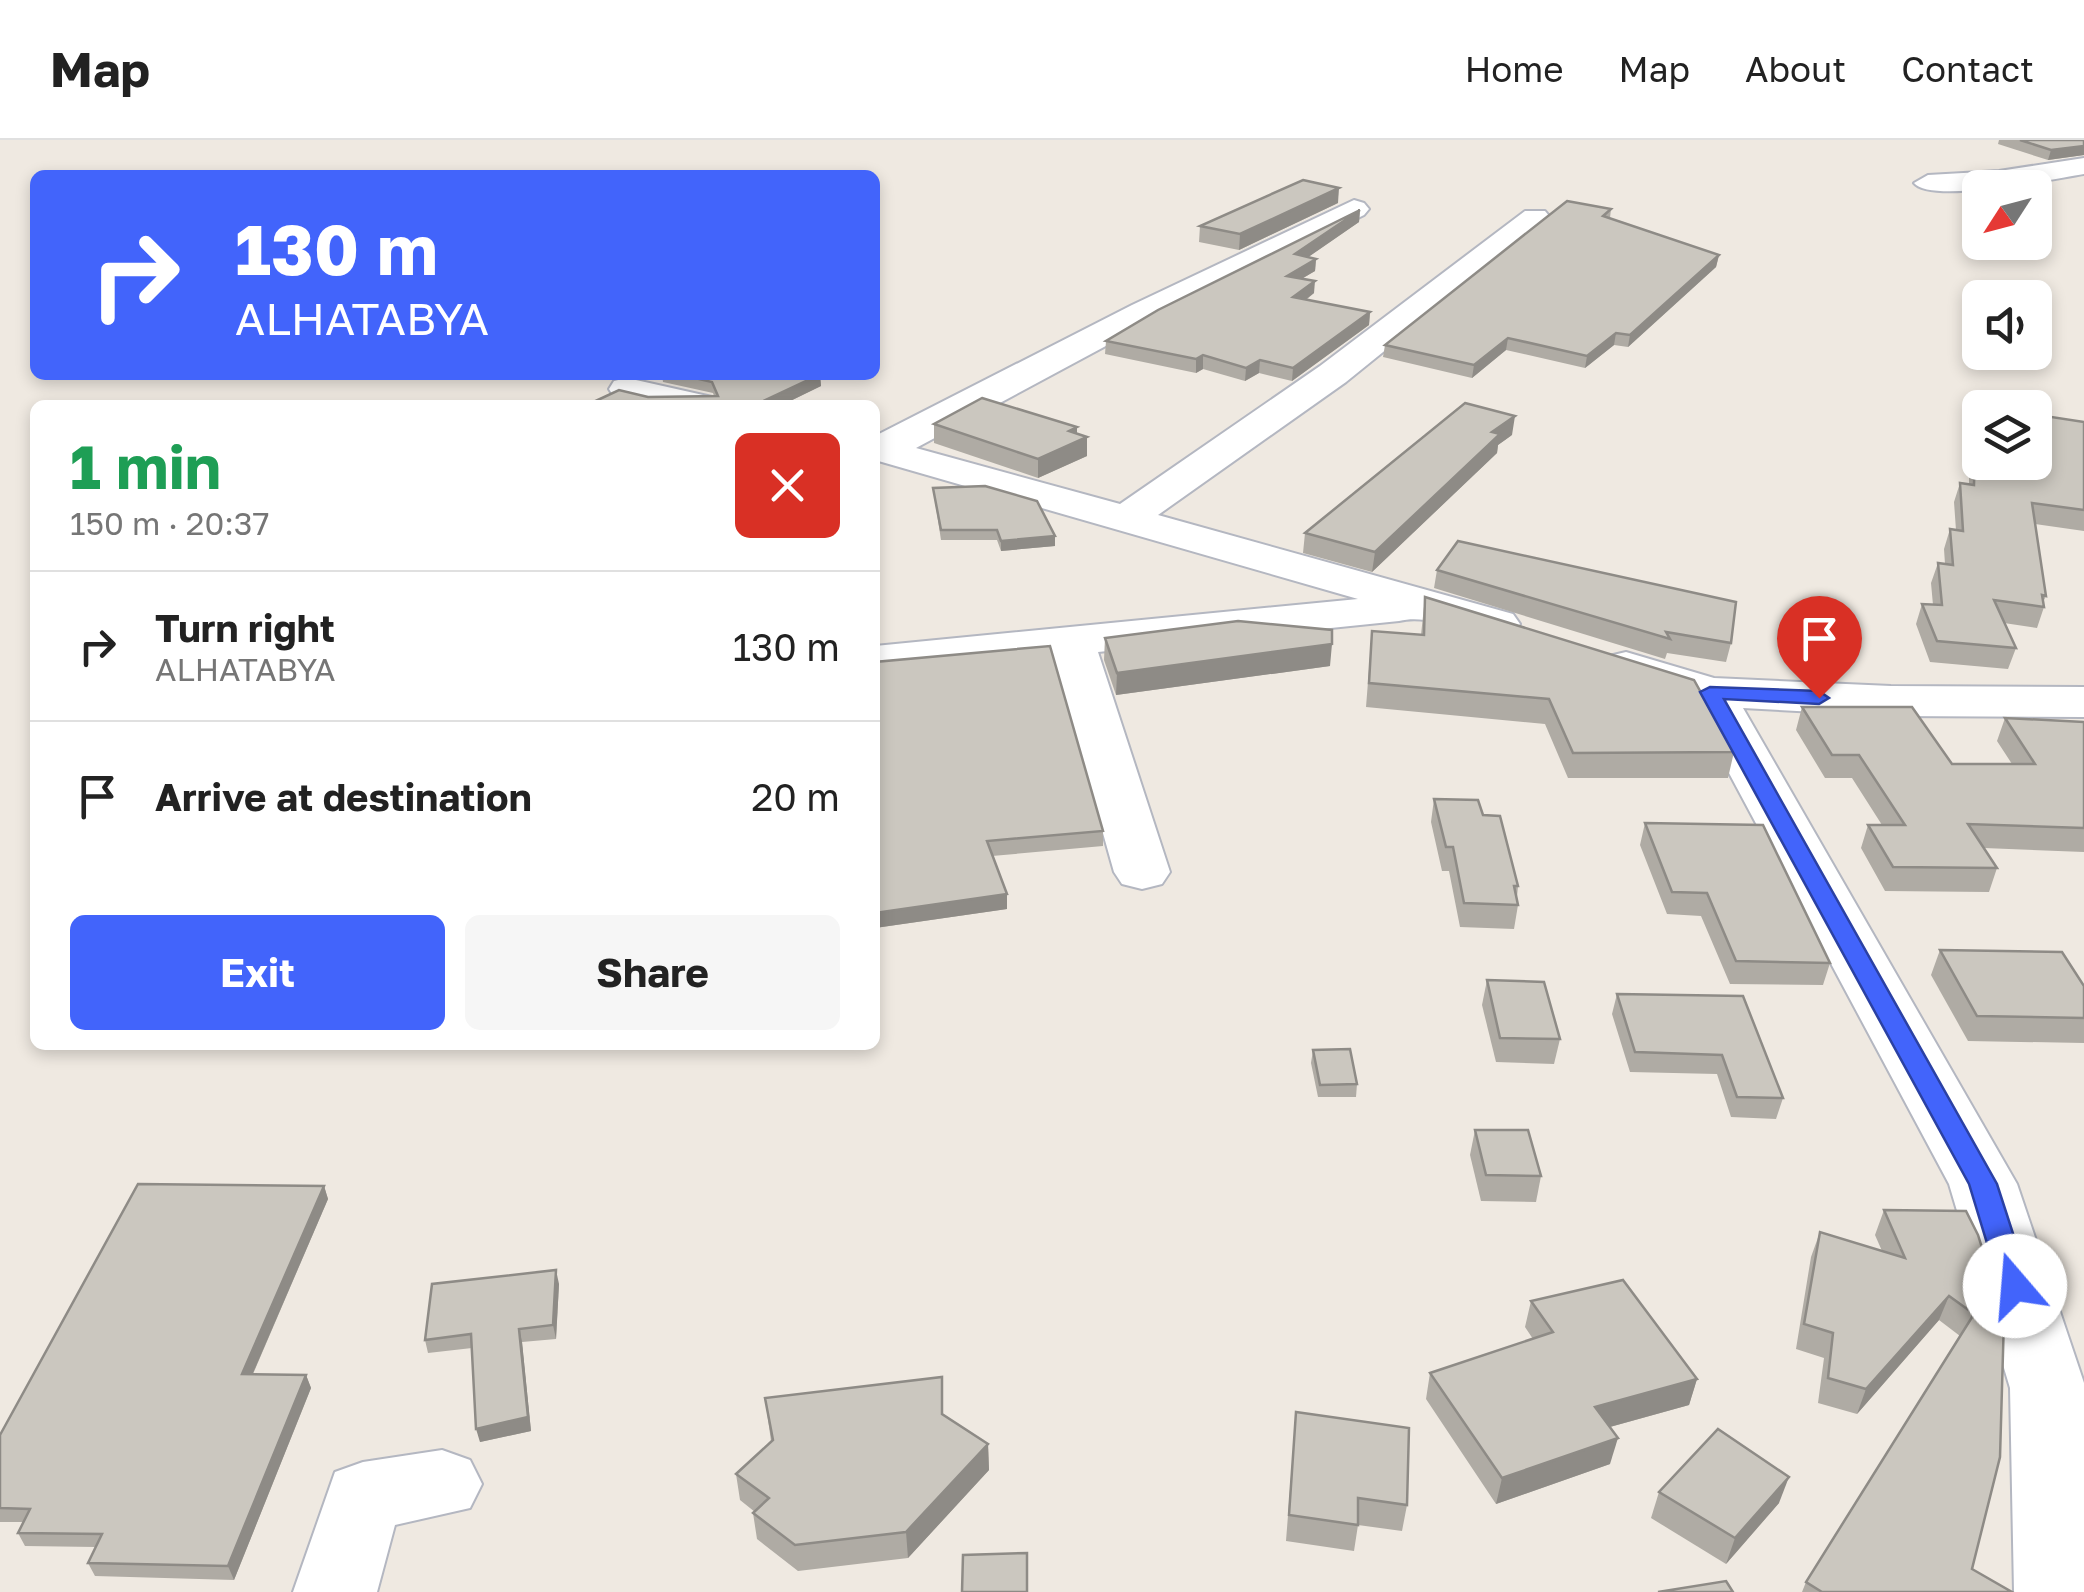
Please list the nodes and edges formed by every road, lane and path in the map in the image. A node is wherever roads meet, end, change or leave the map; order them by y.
1 (2084, 166) edge
2 (1928, 182) dead end
3 (1354, 208) edge
4 (1535, 216) dead end
5 (642, 380) edge
6 (676, 400) edge
7 (880, 447) edge
8 (880, 448) edge
9 (1123, 522) junction
10 (1430, 606) junction
11 (1071, 640) junction
12 (880, 659) edge
13 (1710, 692) junction
14 (2084, 702) edge
15 (1142, 872) dead end
16 (442, 1484) dead end
17 (335, 1592) edge
18 (2056, 1592) edge

1 - 2 street
3 - 7 street
4 - 9 street
5 - 6 street
8 - 9 street
9 - 10 street
10 - 11 street
10 - 13 street
11 - 12 street
11 - 15 street
13 - 14 street
13 - 18 street
16 - 17 street

